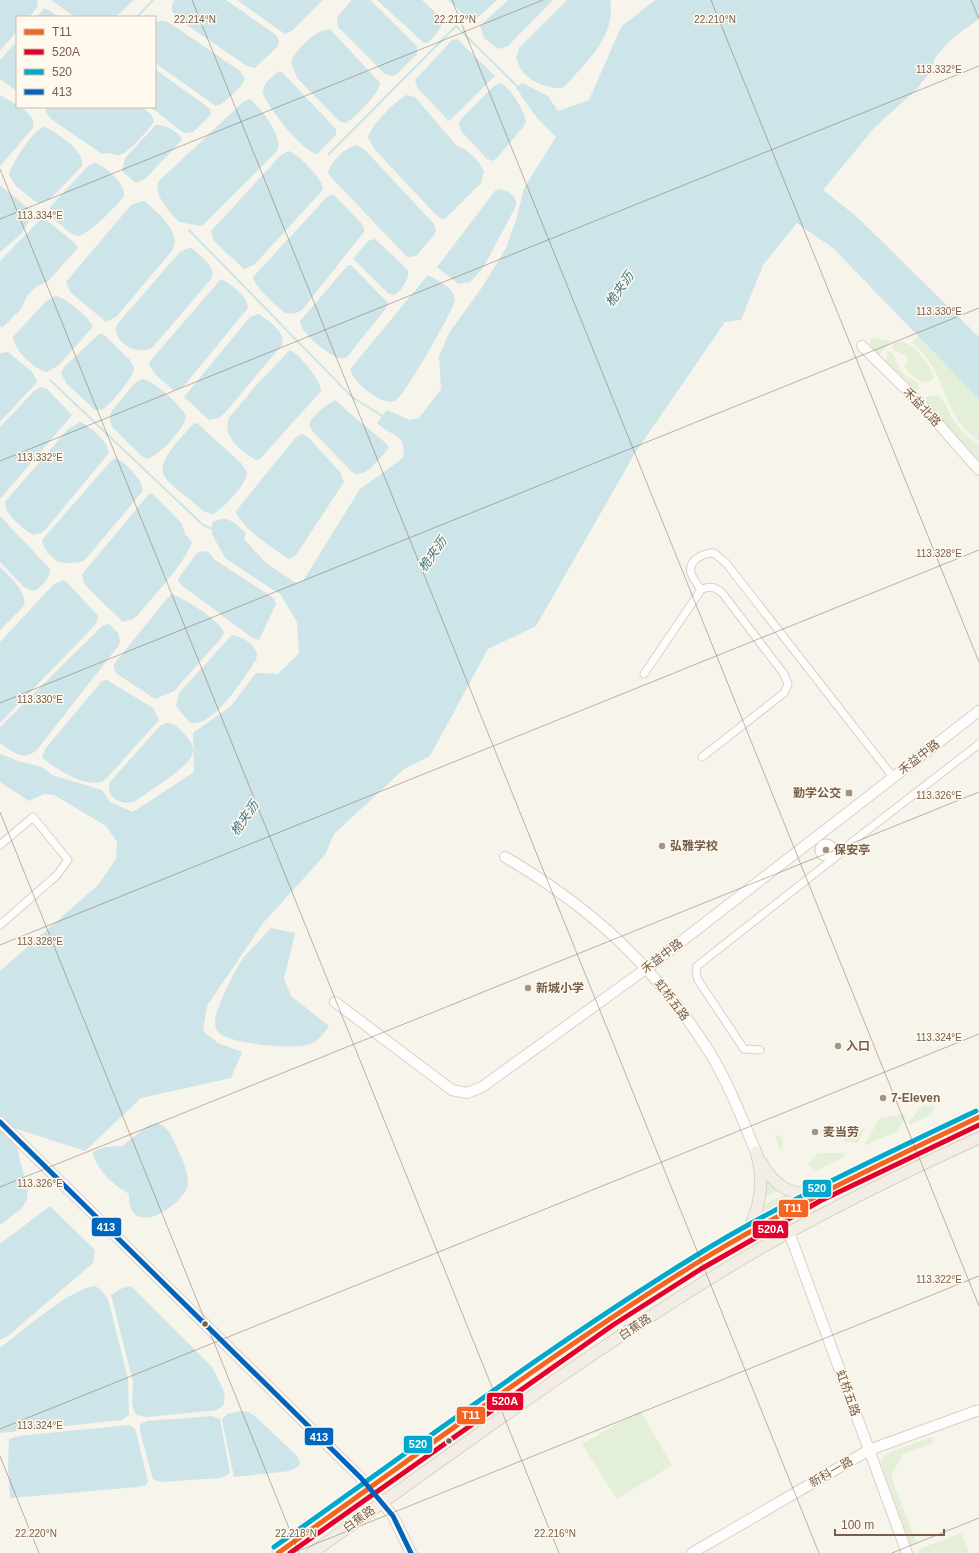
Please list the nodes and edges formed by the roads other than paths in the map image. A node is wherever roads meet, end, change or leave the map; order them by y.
1 (862, 346) dead end
2 (979, 470) edge
3 (701, 590) junction
4 (644, 674) dead end
5 (979, 710) edge
6 (979, 744) edge
7 (702, 757) dead end
8 (893, 777) junction
9 (819, 840) junction
10 (0, 845) edge
11 (505, 857) dead end
12 (832, 857) junction
13 (0, 925) edge
14 (647, 968) junction
15 (335, 1002) dead end
16 (760, 1050) dead end
17 (979, 1117) edge
18 (0, 1122) edge
19 (979, 1138) edge
20 (756, 1152) junction
21 (817, 1195) junction
22 (789, 1232) junction
23 (747, 1233) junction
24 (979, 1410) edge
25 (869, 1450) junction
26 (369, 1488) junction
27 (382, 1503) junction
28 (278, 1553) edge
29 (312, 1553) edge
30 (411, 1553) edge
31 (692, 1553) edge
32 (907, 1553) edge

1 - 2 street, 禾益北路
3 - 4 street
3 - 7 street
3 - 8 street
5 - 8 street, 禾益中路
6 - 12 street
8 - 9 street, 禾益中路
9 - 12 street
9 - 14 street, 禾益中路
10 - 13 street
11 - 14 street, 虹桥五路
12 - 16 street
14 - 15 street, 禾益中路
14 - 20 street, 虹桥五路
17 - 21 main road, 白蕉路
18 - 26 street
19 - 22 main road, 白蕉路
20 - 21 main road
20 - 23 main road
21 - 23 main road, 白蕉路
22 - 25 street, 虹桥五路
22 - 27 main road, 白蕉路
23 - 26 main road, 白蕉路
24 - 25 street, 新科一路
25 - 31 street, 新科一路
25 - 32 street, 虹桥五路
26 - 27 street
26 - 28 main road, 白蕉路
27 - 29 main road, 白蕉路
27 - 30 street

